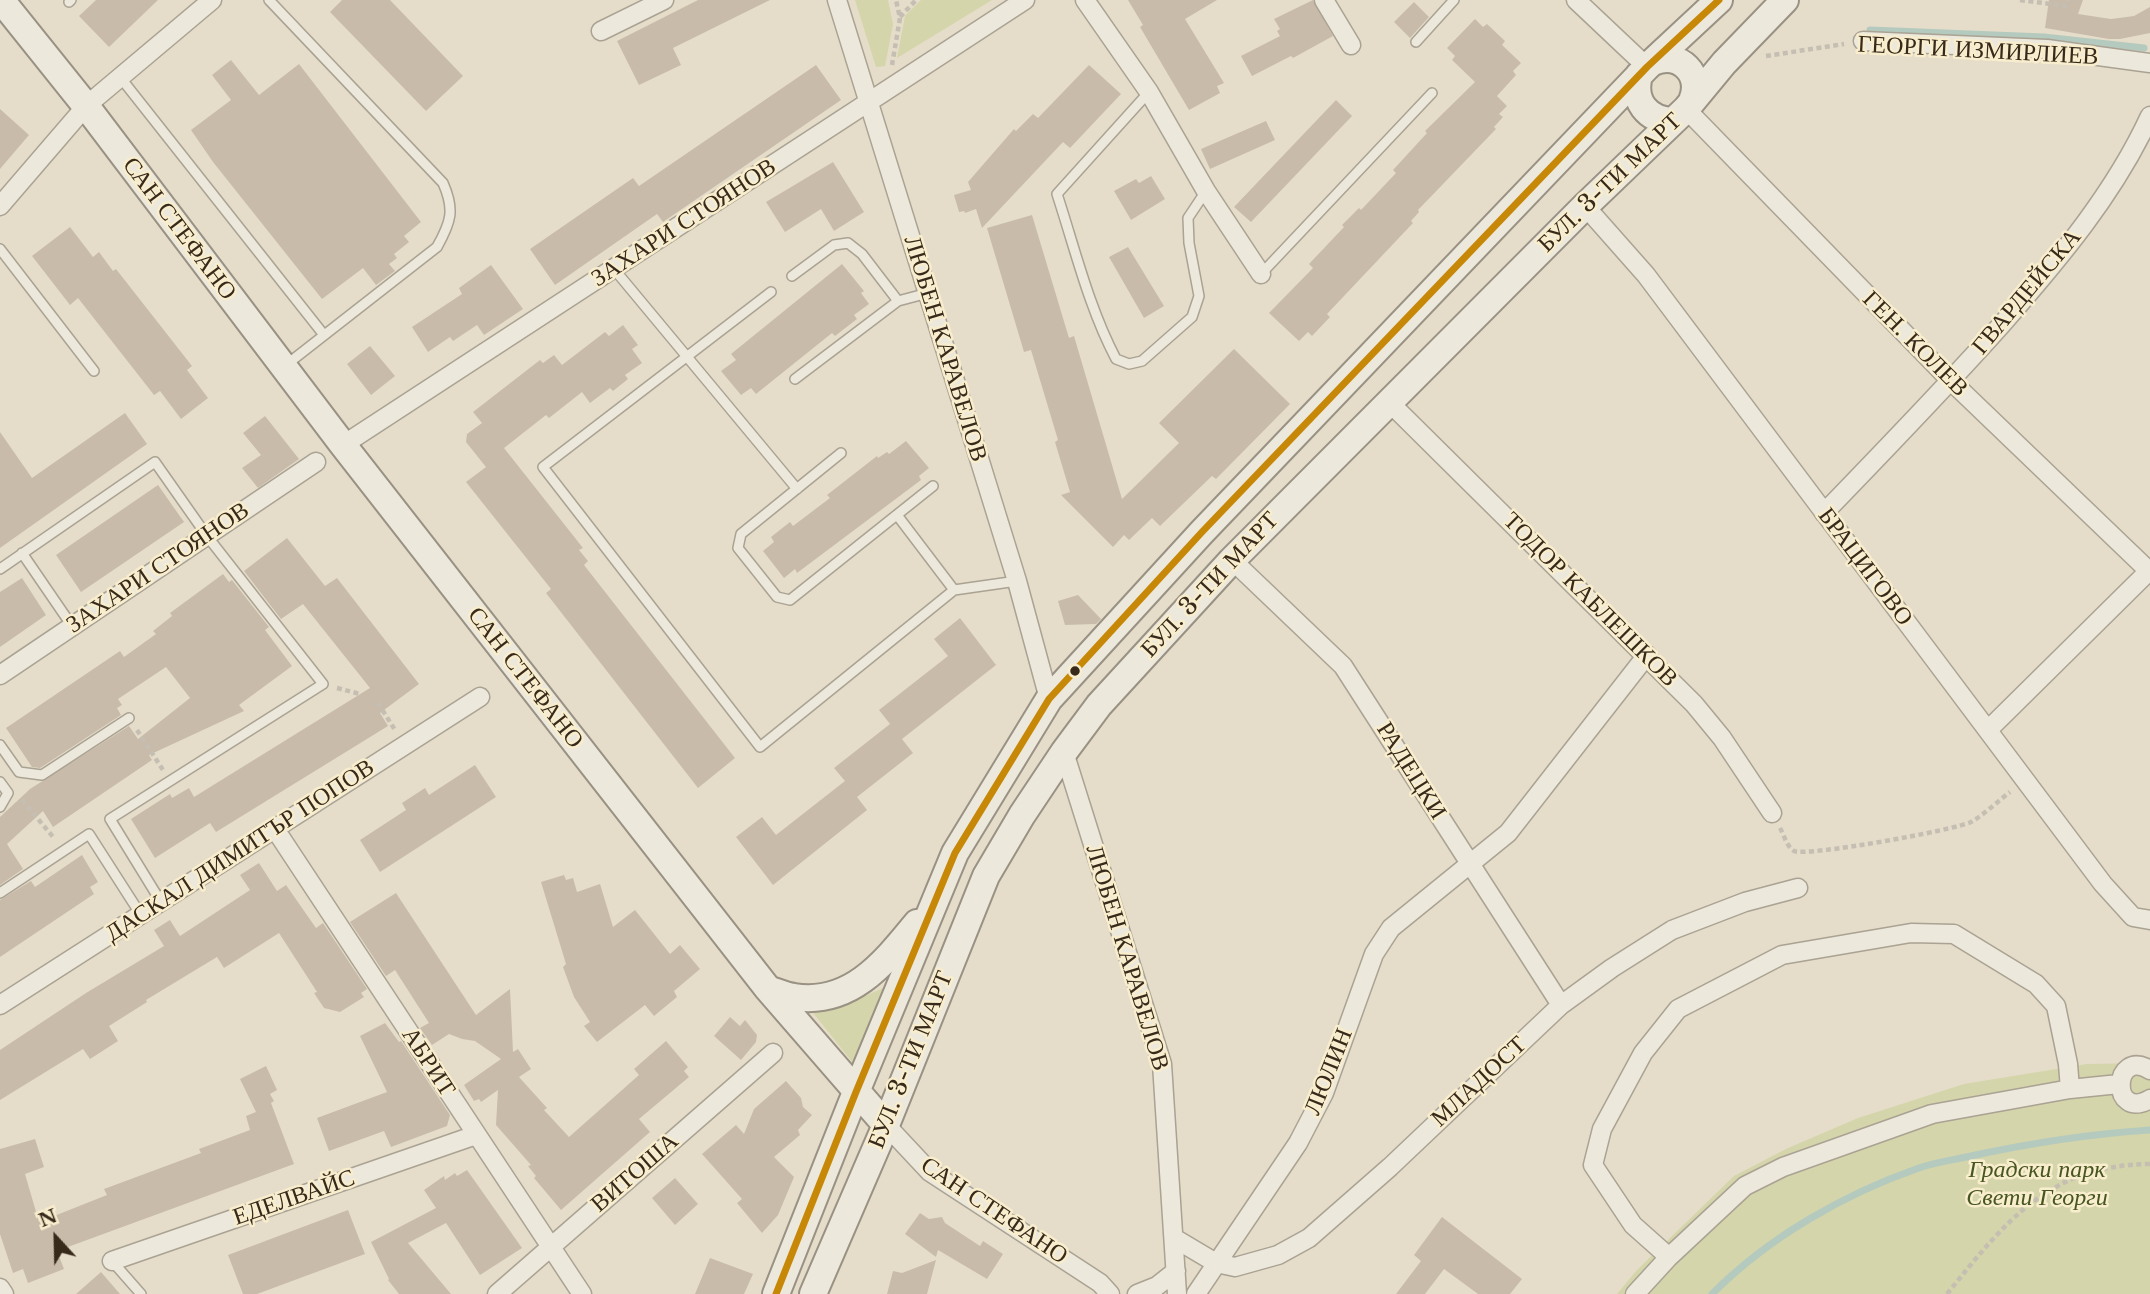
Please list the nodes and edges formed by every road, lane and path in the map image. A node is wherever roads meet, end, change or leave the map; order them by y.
1 (1, 0) edge
2 (212, 0) edge
3 (269, 0) edge
4 (664, 0) edge
5 (837, 0) edge
6 (896, 0) edge
7 (916, 0) edge
8 (1025, 0) edge
9 (1085, 0) edge
10 (1324, 0) edge
11 (1454, 0) edge
12 (1576, 0) edge
13 (1719, 0) edge
14 (1785, 0) edge
15 (2020, 0) edge
16 (2068, 0) edge
17 (2030, 1) edge
18 (900, 18) junction
19 (601, 31) dead end
20 (1863, 41) joint
21 (1416, 42) dead end
22 (1351, 45) dead end
23 (1764, 56) dead end
24 (2150, 63) edge
25 (1647, 68) junction
26 (120, 77) junction
27 (887, 89) junction
28 (1149, 92) junction
29 (1432, 93) dead end
30 (869, 101) junction
31 (86, 106) junction
32 (1684, 111) junction
33 (2150, 116) edge
34 (1206, 191) junction
35 (0, 206) edge
36 (1585, 206) junction
37 (0, 249) edge
38 (614, 269) junction
39 (1261, 274) joint
40 (792, 276) dead end
41 (771, 292) dead end
42 (928, 293) junction
43 (898, 301) junction
44 (324, 335) junction
45 (686, 355) junction
46 (284, 367) junction
47 (94, 371) dead end
48 (795, 379) dead end
49 (1951, 381) junction
50 (1388, 402) junction
51 (343, 445) junction
52 (841, 453) dead end
53 (316, 462) dead end
54 (933, 486) dead end
55 (797, 489) junction
56 (1824, 513) junction
57 (897, 514) junction
58 (207, 536) junction
59 (22, 554) junction
60 (1231, 561) junction
61 (0, 569) edge
62 (2150, 572) edge
63 (1017, 581) junction
64 (954, 590) junction
65 (72, 626) junction
66 (1647, 655) junction
67 (0, 675) edge
68 (323, 684) junction
69 (360, 694) dead end
70 (480, 697) dead end
71 (1049, 699) junction
72 (378, 703) dead end
73 (129, 718) joint
74 (1989, 729) junction
75 (0, 745) edge
76 (405, 746) junction
77 (1064, 752) junction
78 (171, 781) junction
79 (2025, 781) junction
80 (0, 782) edge
81 (8, 793) junction
82 (0, 807) edge
83 (1772, 813) joint
84 (275, 830) junction
85 (64, 850) junction
86 (1470, 865) junction
87 (1798, 888) dead end
88 (0, 893) edge
89 (161, 902) junction
90 (934, 903) junction
91 (141, 915) junction
92 (2150, 920) edge
93 (768, 989) junction
94 (0, 1005) edge
95 (1561, 1005) junction
96 (774, 1053) dead end
97 (2150, 1070) edge
98 (2119, 1084) junction
99 (2070, 1088) junction
100 (856, 1092) junction
101 (2150, 1099) edge
102 (886, 1125) junction
103 (476, 1135) junction
104 (2150, 1164) edge
105 (1174, 1238) junction
106 (551, 1247) junction
107 (1669, 1257) junction
108 (112, 1261) joint
109 (1216, 1263) junction
110 (1176, 1270) junction
111 (1105, 1288) edge
112 (0, 1289) edge
113 (4, 1294) edge
114 (141, 1294) edge
115 (498, 1294) edge
116 (582, 1294) edge
117 (776, 1294) edge
118 (813, 1294) edge
119 (1126, 1294) edge
120 (1137, 1294) edge
121 (1177, 1294) edge
122 (1196, 1294) edge
123 (1635, 1294) edge
124 (1948, 1294) edge

1 - 31 main road, САН СТЕФАНО
2 - 26 street
3 - 44 lane
4 - 19 street
5 - 30 street, ЛЮБЕН КАРАВЕЛОВ
6 - 18 path
7 - 18 path
8 - 27 street, ЗАХАРИ СТОЯНОВ
9 - 28 street
10 - 22 street
11 - 21 lane
12 - 25 street
13 - 25 main road, БУЛ. 3-ТИ МАРТ
14 - 32 main road, БУЛ. 3-ТИ МАРТ
15 - 17 path
16 - 17 path
18 - 27 path
20 - 23 path, ГЕОРГИ ИЗМИРЛИЕВ
20 - 24 street, ГЕОРГИ ИЗМИРЛИЕВ
25 - 32 main road
25 - 32 main road
25 - 71 main road, БУЛ. 3-ТИ МАРТ
26 - 31 street
26 - 44 lane
27 - 30 street, ЗАХАРИ СТОЯНОВ
28 - 34 street
28 - 34 lane
29 - 39 lane
30 - 38 street, ЗАХАРИ СТОЯНОВ
30 - 42 street, ЛЮБЕН КАРАВЕЛОВ
31 - 35 street
31 - 46 main road, САН СТЕФАНО
32 - 36 main road, БУЛ. 3-ТИ МАРТ
32 - 49 street, ГЕН. КОЛЕВ
33 - 49 street, ГВАРДЕЙСКА
34 - 39 street
36 - 50 main road, БУЛ. 3-ТИ МАРТ
36 - 56 street, БРАЦИГОВО
37 - 47 lane
38 - 45 lane
38 - 51 street, ЗАХАРИ СТОЯНОВ
40 - 43 lane
41 - 45 lane
42 - 43 lane
42 - 63 street, ЛЮБЕН КАРАВЕЛОВ
43 - 48 lane
44 - 46 lane
45 - 55 lane
45 - 64 lane
46 - 51 main road, САН СТЕФАНО
49 - 56 street, ГВАРДЕЙСКА
49 - 62 street, ГЕН. КОЛЕВ
50 - 60 main road, БУЛ. 3-ТИ МАРТ
50 - 66 street, ТОДОР КАБЛЕШКОВ
51 - 93 main road, САН СТЕФАНО
52 - 55 lane
53 - 58 street, ЗАХАРИ СТОЯНОВ
54 - 57 lane
55 - 57 lane
56 - 74 street, БРАЦИГОВО
57 - 64 lane
58 - 59 lane
58 - 65 street, ЗАХАРИ СТОЯНОВ
58 - 68 lane
59 - 61 lane
59 - 65 lane
60 - 77 main road, БУЛ. 3-ТИ МАРТ
60 - 86 street, РАДЕЦКИ
62 - 74 street
63 - 64 lane
63 - 71 street, ЛЮБЕН КАРАВЕЛОВ
65 - 67 street, ЗАХАРИ СТОЯНОВ
66 - 83 street, ТОДОР КАБЛЕШКОВ
66 - 86 street, ЛЮЛИН
68 - 69 path
68 - 78 lane
70 - 76 street, ДАСКАЛ ДИМИТЪР ПОПОВ
71 - 90 main road, БУЛ. 3-ТИ МАРТ
72 - 76 path
73 - 75 lane
73 - 78 path
74 - 79 street, БРАЦИГОВО
76 - 84 street, ДАСКАЛ ДИМИТЪР ПОПОВ
77 - 102 main road, БУЛ. 3-ТИ МАРТ
77 - 105 street, ЛЮБЕН КАРАВЕЛОВ
78 - 89 lane
79 - 83 path
79 - 92 street, БРАЦИГОВО
80 - 81 lane
81 - 82 lane
81 - 85 path
84 - 89 street, ДАСКАЛ ДИМИТЪР ПОПОВ
84 - 103 street, АБРИТ
85 - 88 lane
85 - 91 lane
86 - 95 street, РАДЕЦКИ
86 - 109 street, ЛЮЛИН
87 - 95 street, МЛАДОСТ
89 - 91 street, ДАСКАЛ ДИМИТЪР ПОПОВ
90 - 93 main road
90 - 100 main road, БУЛ. 3-ТИ МАРТ
91 - 94 street, ДАСКАЛ ДИМИТЪР ПОПОВ
93 - 100 main road, САН СТЕФАНО
95 - 109 street, МЛАДОСТ
96 - 106 street, ВИТОША
97 - 98 street
98 - 99 street
98 - 101 street
99 - 107 street
99 - 107 street
100 - 102 main road, САН СТЕФАНО
100 - 117 main road, БУЛ. 3-ТИ МАРТ
102 - 111 street, САН СТЕФАНО
102 - 118 main road, БУЛ. 3-ТИ МАРТ
103 - 106 street, АБРИТ
103 - 108 street, ЕДЕЛВАЙС
104 - 124 path
105 - 109 street
105 - 110 street, ЛЮБЕН КАРАВЕЛОВ
106 - 115 street, ВИТОША
106 - 116 street, АБРИТ
107 - 123 street
108 - 114 lane
109 - 122 street, ЛЮЛИН
110 - 120 street
110 - 121 street, ЛЮБЕН КАРАВЕЛОВ
111 - 119 street, САН СТЕФАНО
112 - 113 street

